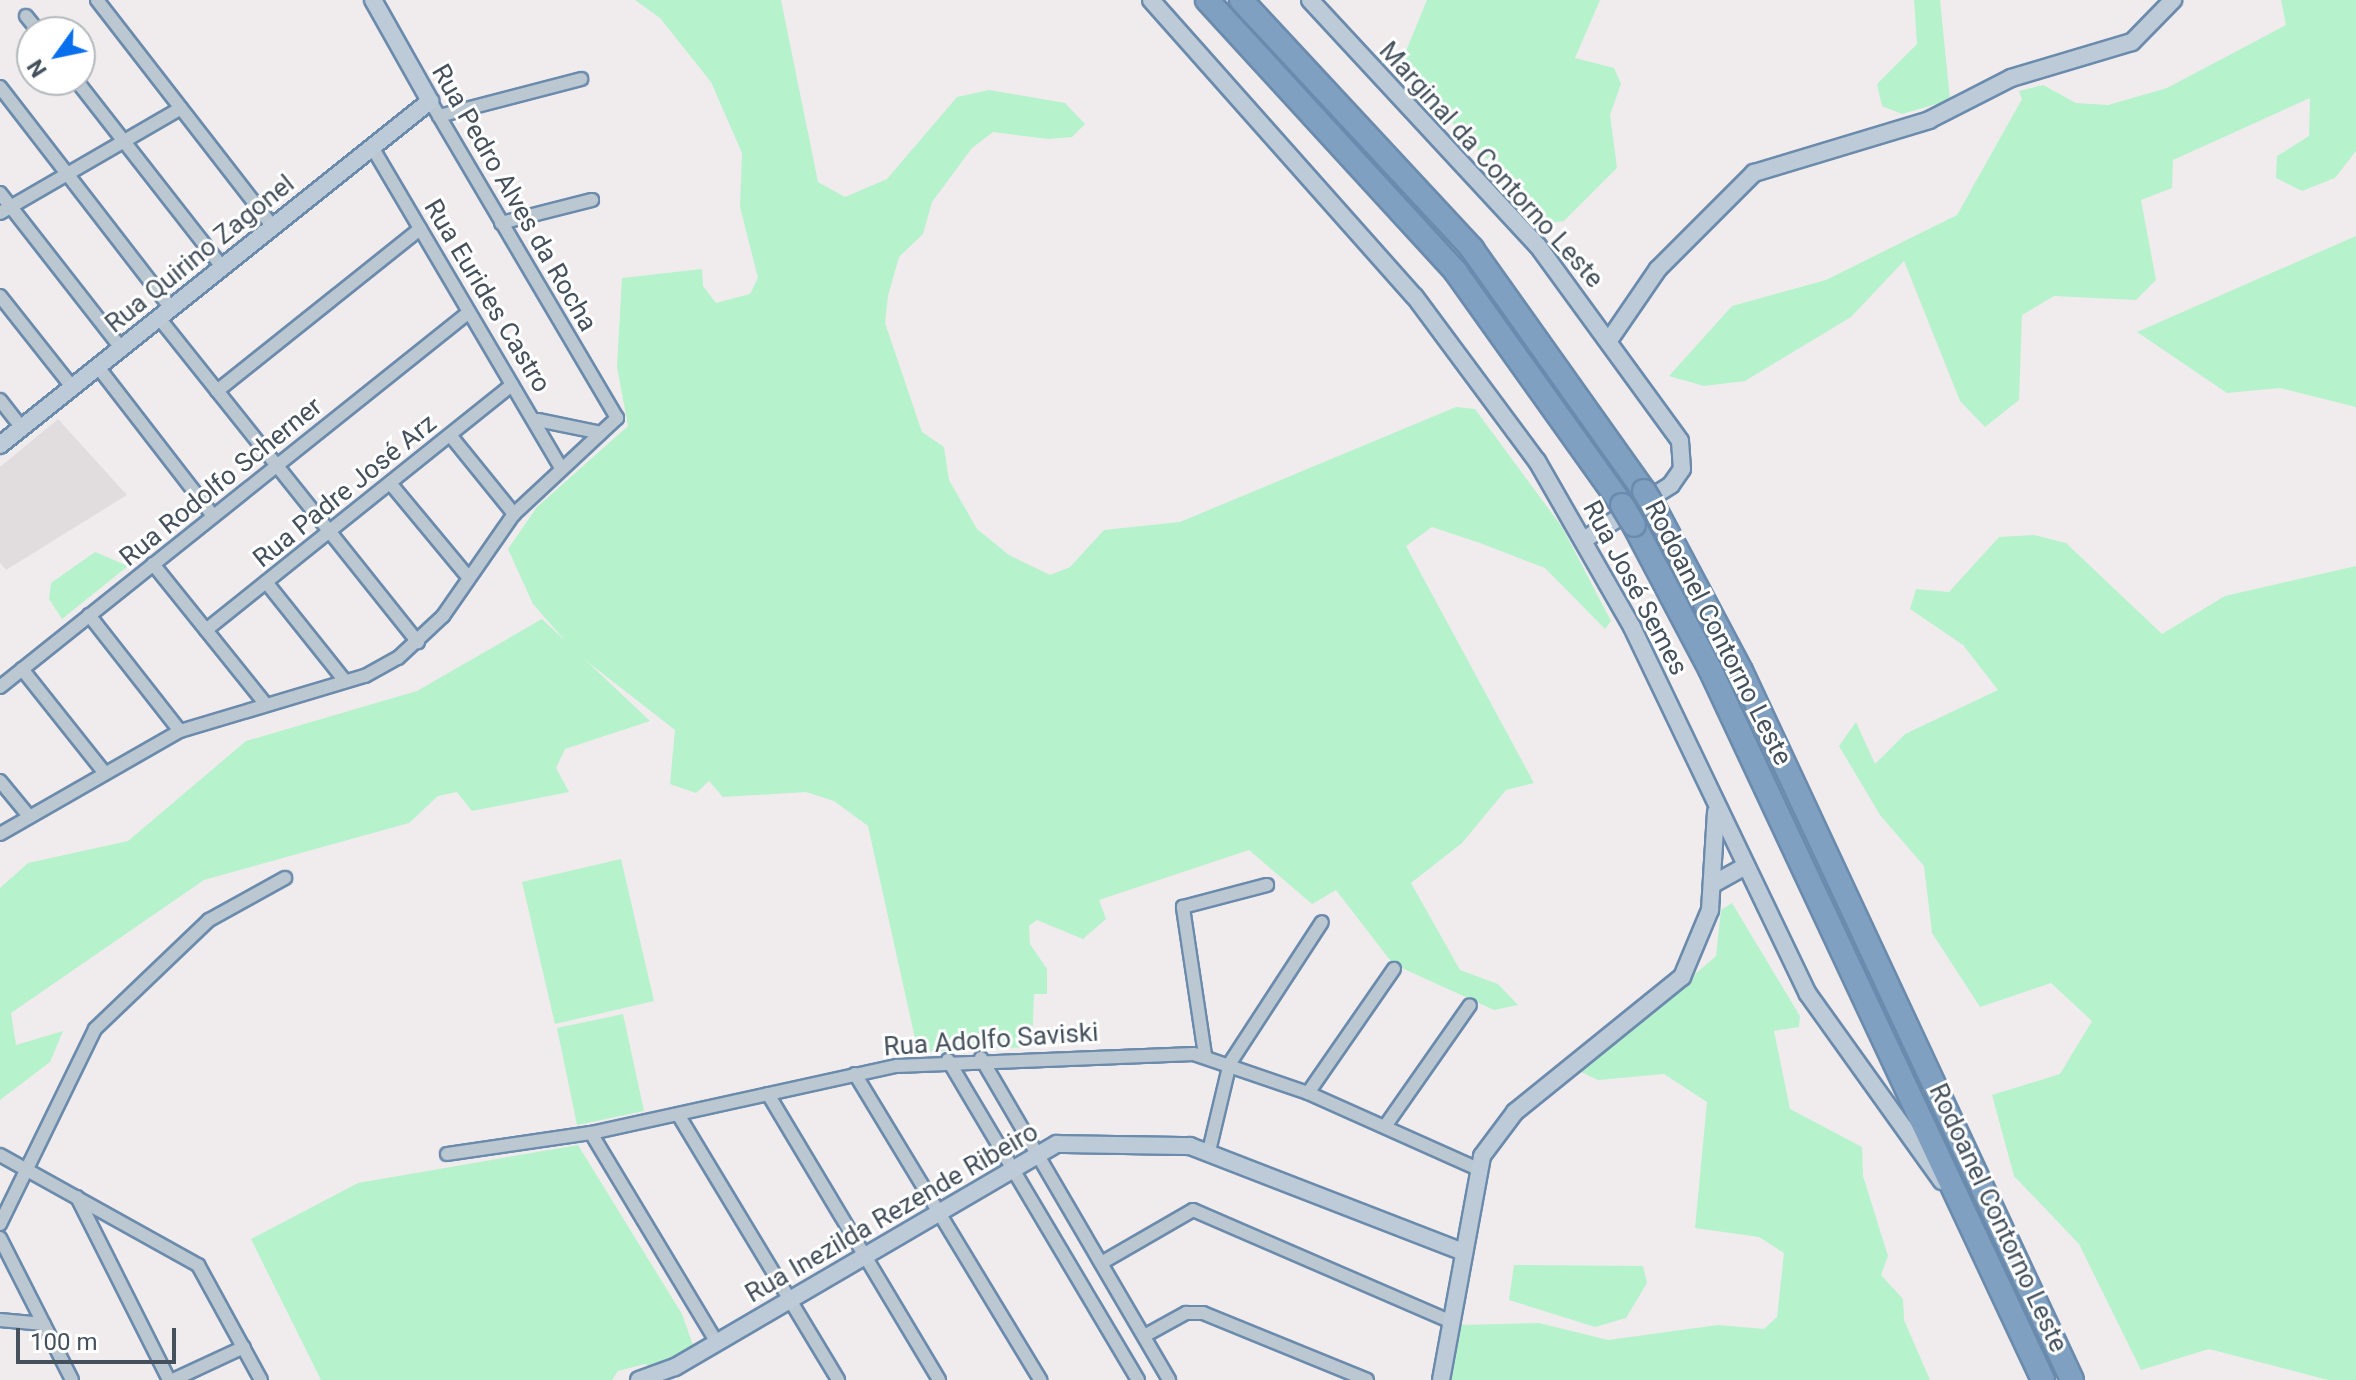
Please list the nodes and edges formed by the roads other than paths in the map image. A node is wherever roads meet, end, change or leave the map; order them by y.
1 (97, 0) edge
2 (1141, 0) edge
3 (1151, 0) edge
4 (1207, 0) edge
5 (1241, 0) edge
6 (1310, 0) edge
7 (2173, 0) edge
8 (379, 1) edge
9 (1179, 37) junction
10 (581, 79) dead end
11 (0, 87) edge
12 (89, 96) edge
13 (181, 108) junction
14 (434, 108) junction
15 (124, 141) junction
16 (372, 147) junction
17 (67, 174) junction
18 (0, 193) edge
19 (592, 200) dead end
20 (5, 210) edge
21 (501, 223) junction
22 (273, 227) junction
23 (420, 229) junction
24 (222, 267) junction
25 (0, 296) edge
26 (469, 312) junction
27 (165, 313) junction
28 (1610, 339) junction
29 (121, 348) junction
30 (98, 367) junction
31 (512, 385) junction
32 (72, 387) junction
33 (217, 391) junction
34 (0, 400) edge
35 (538, 420) junction
36 (22, 428) junction
37 (601, 433) junction
38 (450, 435) junction
39 (0, 445) edge
40 (277, 465) junction
41 (562, 469) junction
42 (390, 483) junction
43 (514, 514) junction
44 (213, 516) junction
45 (330, 531) junction
46 (1585, 539) junction
47 (153, 564) junction
48 (468, 577) junction
49 (266, 582) junction
50 (89, 615) junction
51 (206, 630) junction
52 (418, 642) junction
53 (22, 669) junction
54 (345, 681) junction
55 (0, 687) edge
56 (263, 701) junction
57 (180, 731) junction
58 (103, 771) junction
59 (0, 781) edge
60 (1715, 802) junction
61 (28, 815) junction
62 (0, 834) edge
63 (1746, 866) junction
64 (285, 878) dead end
65 (1715, 883) junction
66 (1267, 885) dead end
67 (1322, 922) dead end
68 (1394, 969) dead end
69 (1470, 1005) dead end
70 (1205, 1055) junction
71 (981, 1058) junction
72 (948, 1060) junction
73 (1230, 1063) junction
74 (855, 1074) junction
75 (1308, 1093) junction
76 (768, 1094) junction
77 (679, 1116) junction
78 (1386, 1125) junction
79 (591, 1133) junction
80 (1209, 1151) junction
81 (1037, 1152) junction
82 (447, 1154) dead end
83 (0, 1155) edge
84 (1012, 1167) junction
85 (1476, 1168) junction
86 (26, 1169) junction
87 (76, 1196) junction
88 (938, 1211) junction
89 (1967, 1216) junction
90 (0, 1224) edge
91 (0, 1238) edge
92 (1461, 1251) junction
93 (864, 1255) junction
94 (1103, 1262) junction
95 (790, 1300) junction
96 (0, 1320) edge
97 (1450, 1321) junction
98 (44, 1324) junction
99 (1146, 1335) junction
100 (717, 1343) junction
101 (244, 1347) junction
102 (72, 1380) edge
103 (171, 1380) edge
104 (261, 1380) edge
105 (639, 1380) edge
106 (838, 1380) edge
107 (939, 1380) edge
108 (1040, 1380) edge
109 (1138, 1380) edge
110 (1169, 1380) edge
111 (1367, 1380) edge
112 (1441, 1380) edge
113 (2043, 1380) edge
114 (2072, 1380) edge

1 - 13 street
2 - 9 street, Rua José Semes
3 - 9 street, Rua José Semes
4 - 89 highway, Rodoanel Contorno Leste, bridge
5 - 114 highway, Rodoanel Contorno Leste, bridge
6 - 28 street, Marginal da Contorno Leste
7 - 28 street
8 - 14 street, Rua Pedro Alves da Rocha
9 - 46 street, Rua José Semes
10 - 14 street
11 - 17 street
12 - 15 street
13 - 15 street
13 - 22 street
14 - 16 street, Rua Quirino Zagonel
14 - 21 street, Rua Pedro Alves da Rocha
15 - 17 street
15 - 24 street
16 - 22 street, Rua Quirino Zagonel
16 - 23 street, Rua Eurides Castro
17 - 20 street
17 - 27 street
18 - 20 street
19 - 21 street
20 - 29 street
21 - 37 street, Rua Pedro Alves da Rocha
22 - 24 street, Rua Quirino Zagonel
23 - 26 street, Rua Eurides Castro
23 - 33 street
24 - 27 street, Rua Quirino Zagonel
25 - 32 street
26 - 31 street, Rua Eurides Castro
26 - 40 street, Rua Rodolfo Scherner
27 - 29 street, Rua Quirino Zagonel
27 - 33 street
28 - 46 street, Marginal da Contorno Leste
29 - 30 street, Rua Quirino Zagonel
30 - 32 street, Rua Quirino Zagonel
30 - 44 street
31 - 35 street, Rua Eurides Castro
31 - 38 street, Rua Padre José Arz
32 - 36 street, Rua Quirino Zagonel
33 - 40 street
34 - 36 street
35 - 37 street
35 - 41 street, Rua Eurides Castro
36 - 39 street, Rua Quirino Zagonel
37 - 41 street
38 - 42 street, Rua Padre José Arz
38 - 43 street
40 - 44 street, Rua Rodolfo Scherner
40 - 45 street
41 - 43 street
42 - 45 street, Rua Padre José Arz
42 - 48 street
43 - 48 street
44 - 47 street, Rua Rodolfo Scherner
45 - 49 street, Rua Padre José Arz
45 - 52 street
46 - 60 street, Rua José Semes
47 - 50 street, Rua Rodolfo Scherner
47 - 51 street
48 - 52 street
49 - 51 street, Rua Padre José Arz
49 - 54 street
50 - 53 street, Rua Rodolfo Scherner
50 - 57 street
51 - 56 street
52 - 54 street
53 - 55 street, Rua Rodolfo Scherner
53 - 58 street
54 - 56 street
56 - 57 street
57 - 58 street
58 - 61 street
59 - 61 street
60 - 63 street, Rua José Semes
60 - 65 street
61 - 62 street
63 - 65 street
63 - 89 street, Rua José Semes
64 - 86 street
65 - 85 street
66 - 70 street
67 - 73 street
68 - 75 street
69 - 78 street
70 - 71 street, Rua Adolfo Saviski
70 - 73 street, Rua Adolfo Saviski
71 - 72 street, Rua Adolfo Saviski
71 - 81 street
72 - 74 street, Rua Adolfo Saviski
72 - 84 street
73 - 75 street, Rua Adolfo Saviski
73 - 80 street
74 - 76 street, Rua Adolfo Saviski
74 - 88 street
75 - 78 street, Rua Adolfo Saviski
76 - 77 street, Rua Adolfo Saviski
76 - 93 street
77 - 79 street, Rua Adolfo Saviski
77 - 95 street
78 - 85 street, Rua Adolfo Saviski
79 - 82 street, Rua Adolfo Saviski
79 - 100 street
80 - 81 street, Rua Inezilda Rezende Ribeiro
80 - 92 street, Rua Inezilda Rezende Ribeiro
81 - 84 street, Rua Inezilda Rezende Ribeiro
81 - 94 street
83 - 86 street
84 - 88 street, Rua Inezilda Rezende Ribeiro
84 - 109 street
85 - 92 street
86 - 87 street
86 - 90 street
87 - 101 street
87 - 103 street
88 - 93 street, Rua Inezilda Rezende Ribeiro
88 - 108 street
89 - 113 highway, Rodoanel Contorno Leste
91 - 98 street
92 - 97 street
93 - 95 street, Rua Inezilda Rezende Ribeiro
93 - 107 street
94 - 97 street
94 - 99 street
95 - 100 street, Rua Inezilda Rezende Ribeiro
95 - 106 street
96 - 98 street
97 - 112 street
98 - 102 street
99 - 110 street
99 - 111 street
100 - 105 street, Rua Inezilda Rezende Ribeiro
101 - 103 street
101 - 104 street

